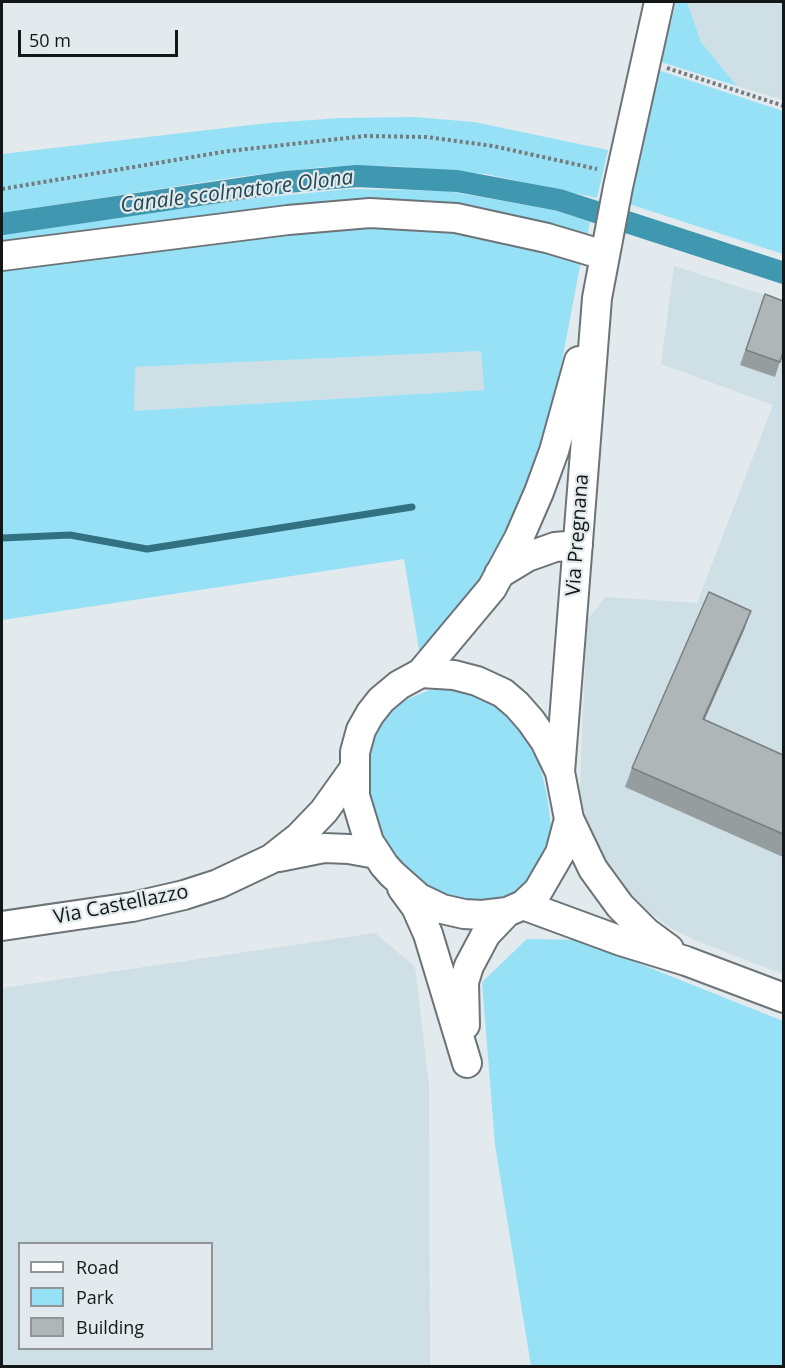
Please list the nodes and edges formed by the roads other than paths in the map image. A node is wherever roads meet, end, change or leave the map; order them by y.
1 (659, 2) edge
2 (605, 249) junction
3 (2, 256) edge
4 (597, 298) junction
5 (578, 545) junction
6 (499, 574) junction
7 (422, 673) junction
8 (354, 769) junction
9 (560, 772) junction
10 (569, 819) junction
11 (271, 859) junction
12 (384, 864) junction
13 (515, 909) junction
14 (2, 926) edge
15 (686, 961) junction
16 (783, 998) edge

1 - 2 street, Via Pregnana
2 - 3 street
2 - 4 street, Via Pregnana
4 - 5 street, Via Pregnana
4 - 6 street, Via Pregnana
5 - 6 street
5 - 9 street, Via Pregnana
6 - 7 street, Via Pregnana
7 - 8 street
7 - 9 street
8 - 11 street, Via Castellazzo
8 - 12 street
9 - 10 street
10 - 13 street
10 - 15 street
11 - 12 street, Via Castellazzo
11 - 14 street, Via Castellazzo
12 - 13 street
12 - 13 street
13 - 15 street
15 - 16 street

